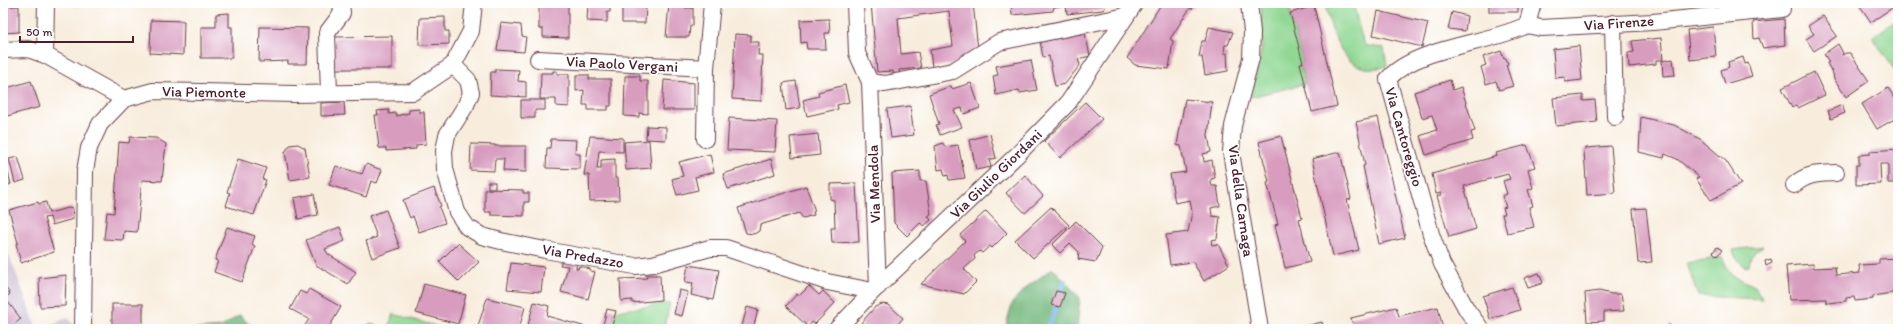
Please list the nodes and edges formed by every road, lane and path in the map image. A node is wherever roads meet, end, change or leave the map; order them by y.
1 (46, 3) edge
2 (341, 3) edge
3 (474, 3) edge
4 (712, 3) edge
5 (855, 3) edge
6 (1249, 3) edge
7 (1532, 3) edge
8 (1782, 9) dead end
9 (1130, 10) edge
10 (1613, 24) junction
11 (1527, 25) junction
12 (3, 50) edge
13 (45, 55) junction
14 (538, 59) dead end
15 (453, 65) junction
16 (706, 68) junction
17 (870, 82) junction
18 (329, 93) junction
19 (124, 99) junction
20 (1615, 117) dead end
21 (705, 139) dead end
22 (1836, 173) dead end
23 (1794, 185) dead end
24 (876, 289) junction
25 (83, 329) edge
26 (837, 329) edge
27 (1260, 329) edge
28 (1481, 329) edge

1 - 13 street
2 - 18 street
3 - 15 street, Via Piemonte
4 - 16 street
5 - 17 street
6 - 27 street, Via della Carnaga
7 - 11 street
8 - 10 street, Via Firenze
9 - 17 street
9 - 24 street, Via Giulio Giordani
10 - 11 street, Via Firenze
10 - 20 street
11 - 28 street, Via Cantoreggio
12 - 13 street
13 - 19 street
14 - 16 street, Via Paolo Vergani
15 - 18 street, Via Piemonte
15 - 24 street, Via Predazzo
16 - 21 street
17 - 24 street, Via Mendola
18 - 19 street, Via Piemonte
19 - 25 street
22 - 23 street
24 - 26 street, Via Giulio Giordani

